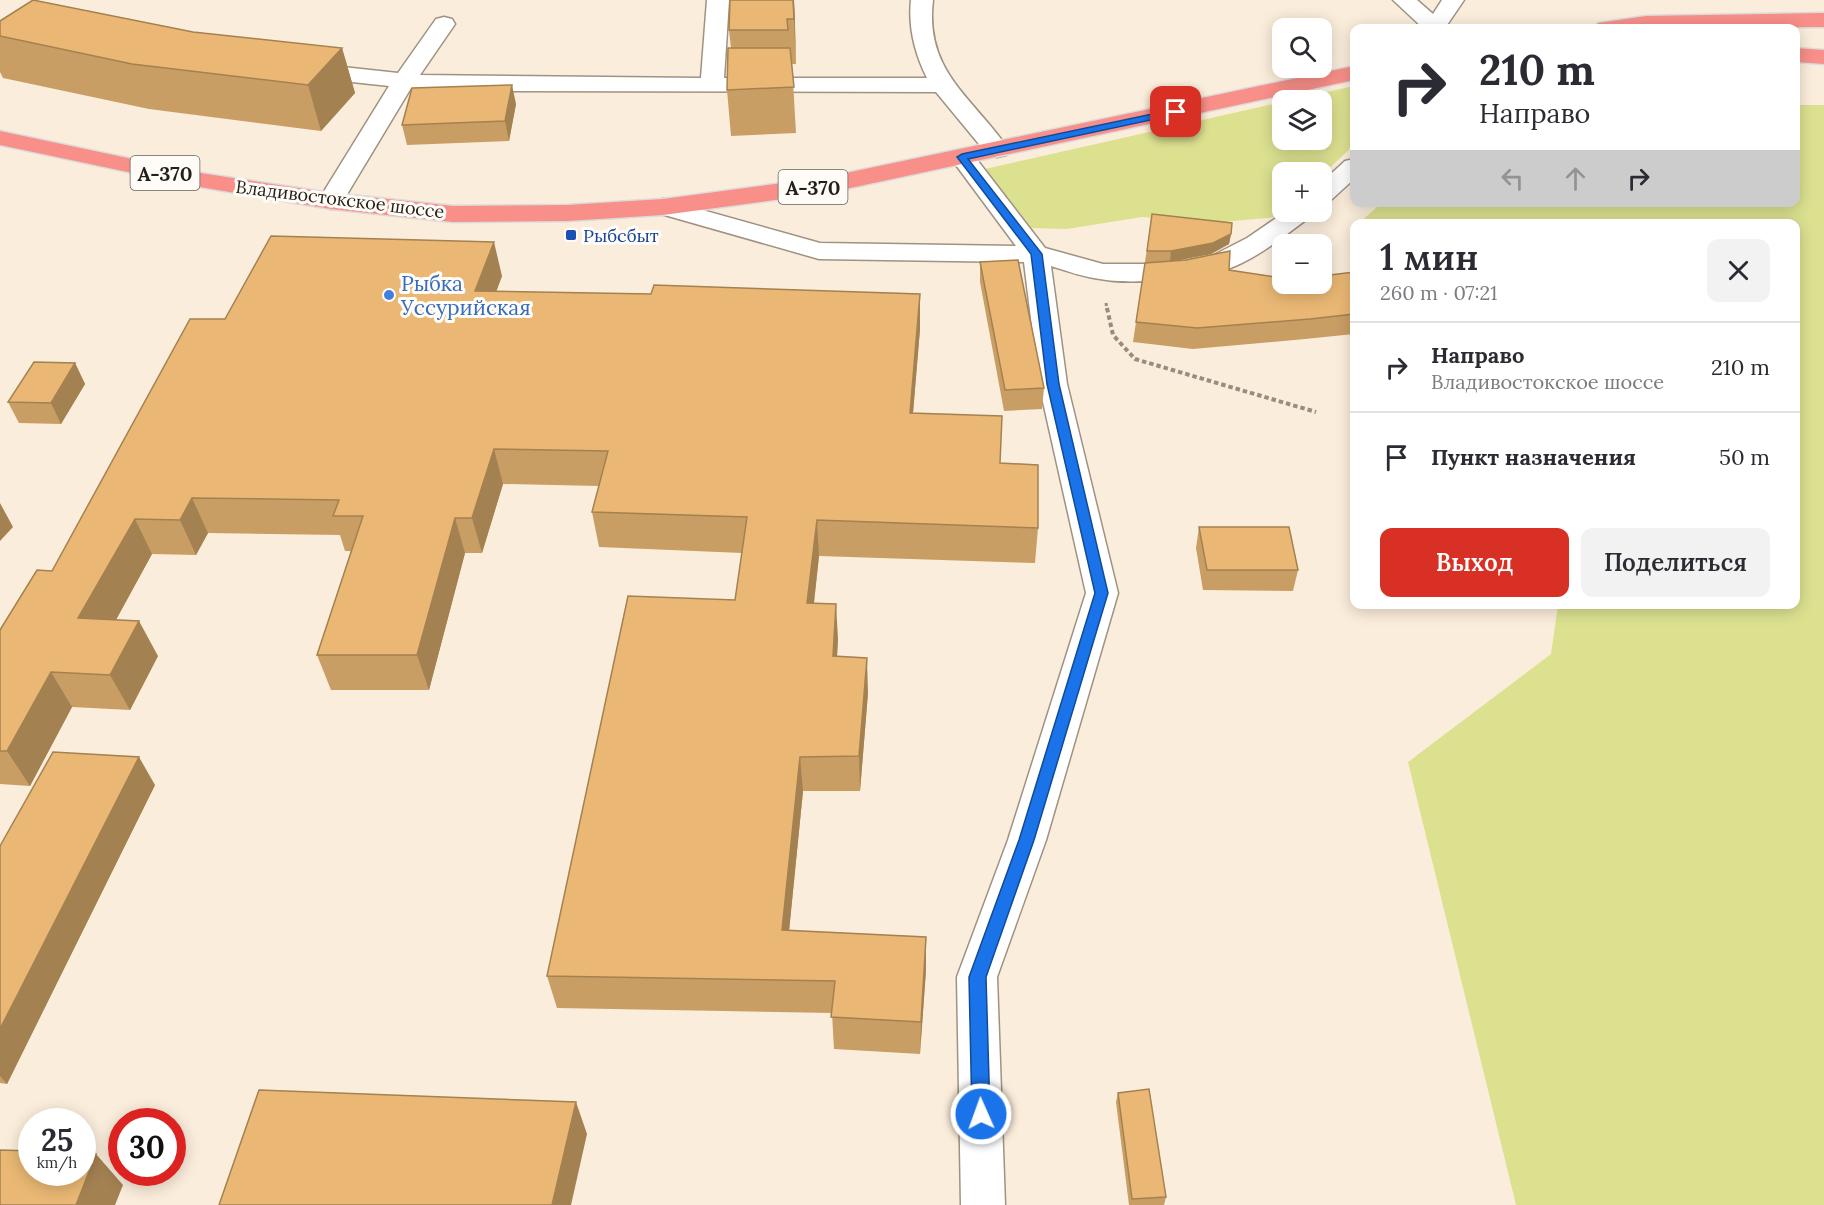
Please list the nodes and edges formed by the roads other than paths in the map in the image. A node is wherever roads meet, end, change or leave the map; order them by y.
1 (718, 0) edge
2 (922, 0) edge
3 (1404, 0) edge
4 (1453, 0) edge
5 (1824, 20) edge
6 (444, 24) dead end
7 (1431, 24) edge
8 (1438, 24) edge
9 (1638, 24) edge
10 (1800, 55) edge
11 (1824, 57) edge
12 (281, 67) edge
13 (1350, 74) edge
14 (404, 81) junction
15 (712, 84) junction
16 (942, 85) junction
17 (0, 138) edge
18 (998, 150) junction
19 (962, 157) junction
20 (1350, 170) edge
21 (1332, 186) edge
22 (331, 201) junction
23 (663, 207) junction
24 (1287, 222) edge
25 (1036, 254) junction
26 (983, 1205) edge

1 - 15 street
2 - 16 street
3 - 7 street
4 - 8 street
5 - 9 highway
6 - 14 street
10 - 11 highway
12 - 14 street
13 - 18 highway, Владивостокское шоссе / А-370
14 - 15 street
14 - 22 street
15 - 16 street
16 - 18 street
17 - 22 highway, Владивостокское шоссе / А-370
18 - 19 highway, Владивостокское шоссе / А-370
19 - 23 highway, Владивостокское шоссе / А-370
19 - 25 street
20 - 21 street
22 - 23 highway, Владивостокское шоссе / А-370
23 - 25 street
24 - 25 street
25 - 26 street

